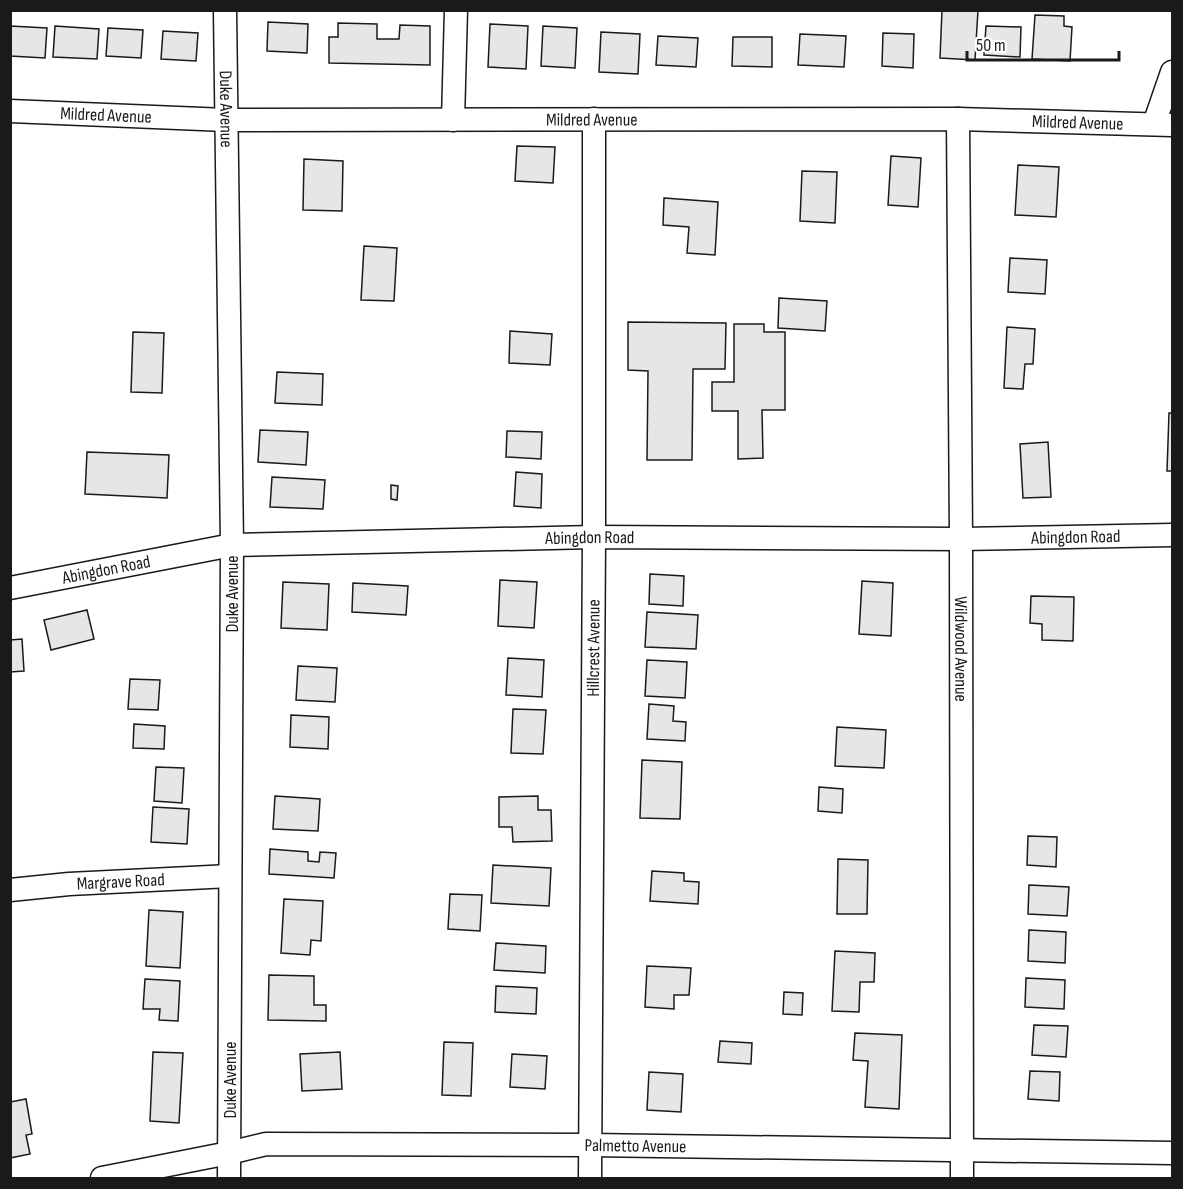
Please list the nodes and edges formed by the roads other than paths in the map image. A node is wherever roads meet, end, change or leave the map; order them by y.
1 (225, 10) edge
2 (456, 10) edge
3 (1173, 72) edge
4 (10, 111) edge
5 (594, 119) junction
6 (957, 119) junction
7 (226, 120) junction
8 (453, 120) junction
9 (1163, 124) edge
10 (1173, 535) edge
11 (594, 537) junction
12 (961, 538) junction
13 (232, 545) junction
14 (10, 588) edge
15 (230, 876) junction
16 (10, 890) edge
17 (590, 1145) junction
18 (962, 1150) junction
19 (229, 1153) junction
20 (1173, 1153) edge
21 (102, 1179) edge
22 (229, 1179) edge
23 (590, 1179) edge
24 (962, 1179) edge

1 - 7 street, Duke Avenue
2 - 8 street
3 - 9 street
4 - 7 street, Mildred Avenue
5 - 6 street, Mildred Avenue
5 - 8 street, Mildred Avenue
5 - 11 street, Hillcrest Avenue
6 - 9 street, Mildred Avenue
6 - 12 street, Wildwood Avenue
7 - 8 street, Mildred Avenue
7 - 13 street, Duke Avenue
10 - 12 street, Abingdon Road
11 - 12 street, Abingdon Road
11 - 13 street, Abingdon Road
11 - 17 street, Hillcrest Avenue
12 - 18 street, Wildwood Avenue
13 - 14 street, Abingdon Road
13 - 15 street, Duke Avenue
15 - 16 street, Margrave Road
15 - 19 street, Duke Avenue
17 - 18 street, Palmetto Avenue
17 - 19 street, Palmetto Avenue
17 - 23 street, Hillcrest Avenue
18 - 20 street, Palmetto Avenue
18 - 24 street, Wildwood Avenue
19 - 21 street, Palmetto Avenue
19 - 22 street, Duke Avenue

